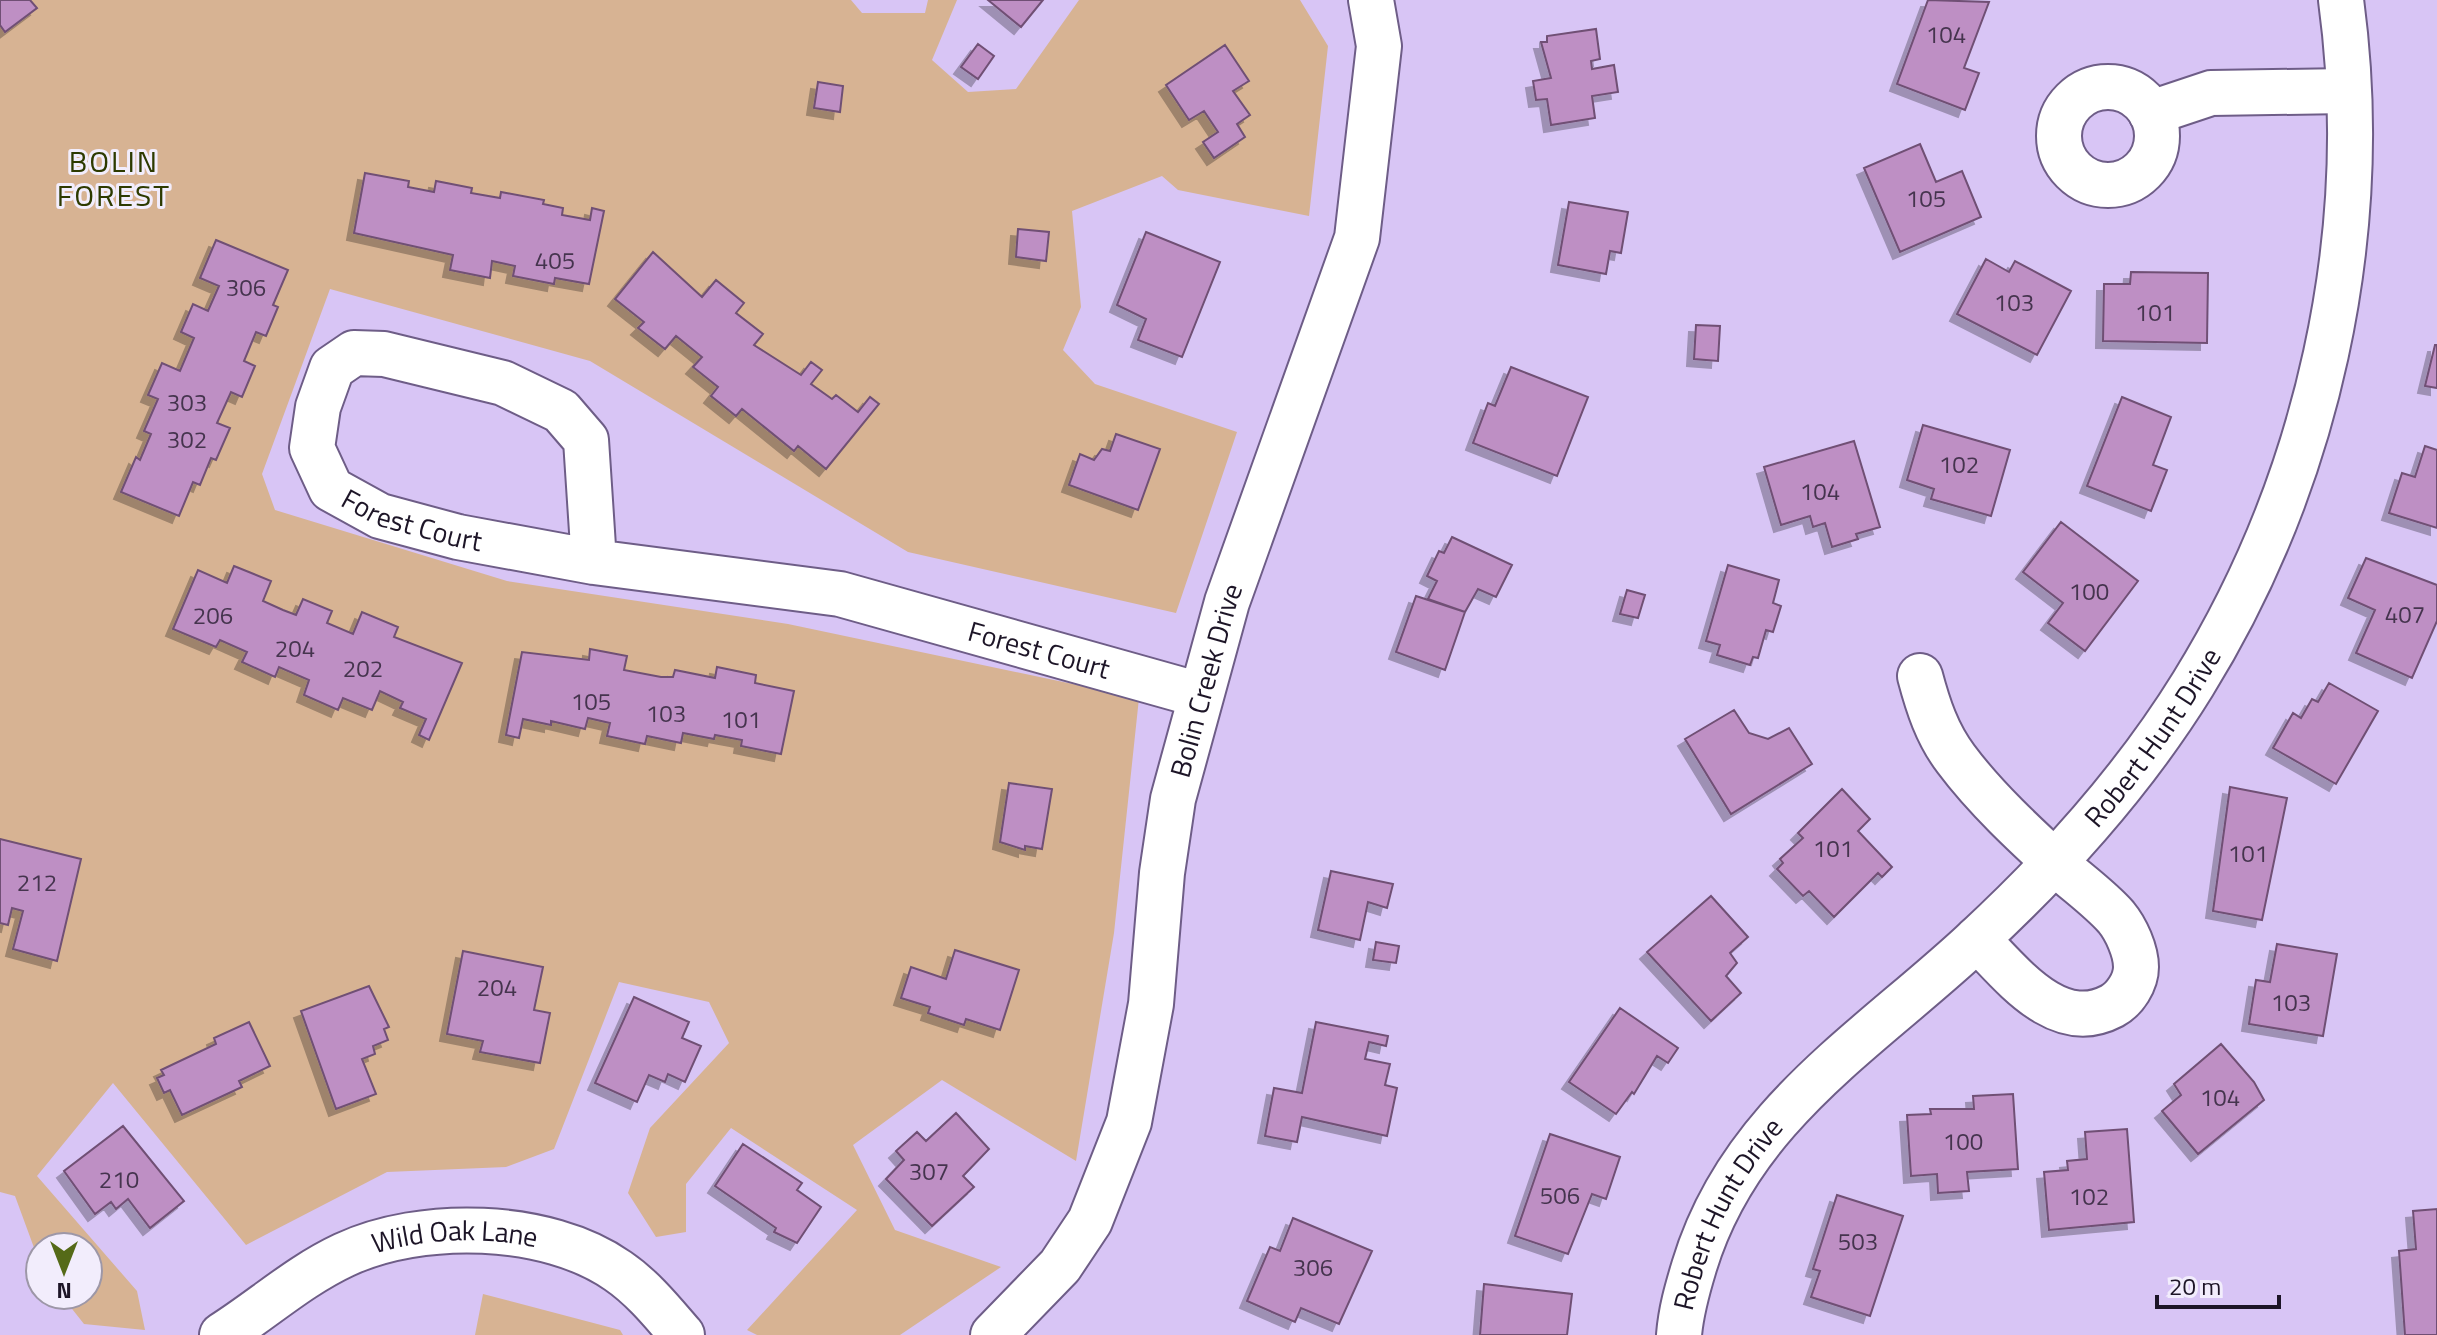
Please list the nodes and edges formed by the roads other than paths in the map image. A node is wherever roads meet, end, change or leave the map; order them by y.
1 (1371, 0) edge
2 (2341, 0) edge
3 (2347, 91) junction
4 (2151, 113) dead end
5 (594, 562) junction
6 (1920, 676) dead end
7 (1200, 695) junction
8 (2053, 861) junction
9 (1977, 939) junction
10 (222, 1335) edge
11 (682, 1335) edge
12 (993, 1335) edge
13 (1679, 1335) edge

1 - 7 street, Bolin Creek Drive
2 - 3 street, Robert Hunt Drive
3 - 4 street
3 - 8 street, Robert Hunt Drive
5 - 5 street, Forest Court
5 - 7 street, Forest Court
6 - 8 street
7 - 12 street, Bolin Creek Drive
8 - 9 street, Robert Hunt Drive
8 - 9 street
9 - 13 street, Robert Hunt Drive
10 - 11 street, Wild Oak Lane

